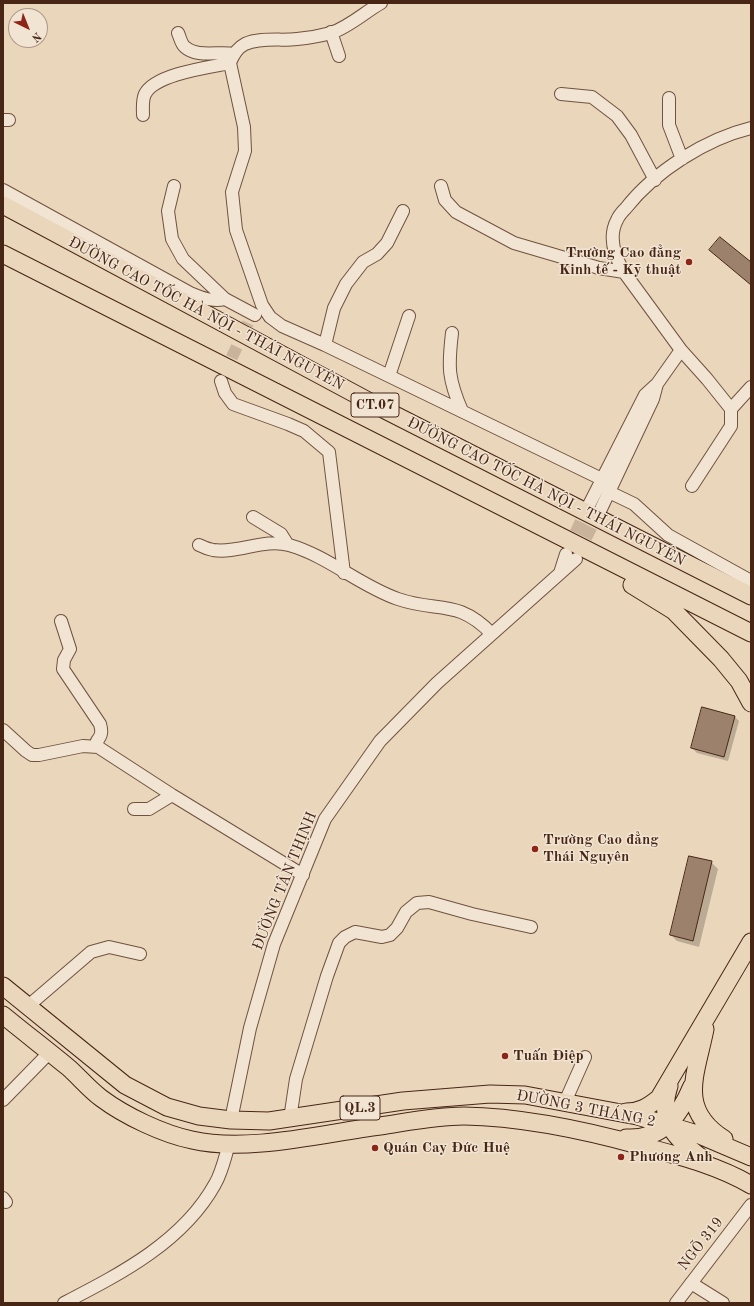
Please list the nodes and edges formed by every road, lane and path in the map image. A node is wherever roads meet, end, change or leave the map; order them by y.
1 (381, 3) edge
2 (178, 32) dead end
3 (331, 32) junction
4 (339, 56) dead end
5 (232, 59) junction
6 (561, 94) dead end
7 (669, 98) dead end
8 (143, 115) dead end
9 (751, 128) edge
10 (682, 159) junction
11 (655, 180) junction
12 (174, 186) dead end
13 (440, 186) dead end
14 (3, 190) edge
15 (3, 206) edge
16 (403, 211) dead end
17 (3, 254) edge
18 (624, 272) junction
19 (225, 299) junction
20 (262, 305) junction
21 (409, 316) dead end
22 (452, 333) dead end
23 (325, 345) junction
24 (681, 350) junction
25 (389, 376) junction
26 (221, 381) dead end
27 (657, 384) junction
28 (751, 387) edge
29 (731, 409) junction
30 (462, 411) junction
31 (370, 439) junction
32 (601, 478) junction
33 (692, 486) dead end
34 (610, 488) junction
35 (253, 517) dead end
36 (199, 545) dead end
37 (288, 545) junction
38 (571, 556) tunnel mouth
39 (344, 573) junction
40 (751, 581) edge
41 (751, 596) edge
42 (61, 621) dead end
43 (492, 634) junction
44 (751, 634) edge
45 (751, 703) edge
46 (3, 730) edge
47 (98, 747) junction
48 (172, 795) junction
49 (134, 809) dead end
50 (303, 875) junction
51 (531, 927) dead end
52 (751, 942) edge
53 (140, 954) dead end
54 (3, 986) edge
55 (27, 1007) junction
56 (3, 1015) edge
57 (708, 1018) junction
58 (83, 1052) junction
59 (49, 1053) junction
60 (585, 1057) dead end
61 (70, 1069) junction
62 (673, 1072) junction
63 (695, 1078) junction
64 (3, 1100) edge
65 (566, 1102) junction
66 (611, 1111) junction
67 (290, 1119) junction
68 (231, 1120) junction
69 (668, 1125) junction
70 (604, 1136) junction
71 (229, 1144) junction
72 (749, 1156) edge
73 (716, 1169) junction
74 (751, 1185) edge
75 (751, 1205) edge
76 (691, 1283) junction
77 (64, 1303) edge
78 (676, 1303) edge
79 (723, 1303) edge

1 - 3 street
2 - 5 street
3 - 4 street
3 - 5 street
5 - 8 street
5 - 20 street
6 - 11 street
7 - 10 street
9 - 10 street
10 - 11 street
11 - 18 street
12 - 19 street
13 - 18 street
14 - 19 street
15 - 41 highway, ĐƯỜNG CAO TỐC HÀ NỘI - THÁI NGUYÊN / CT.07
16 - 23 street
17 - 31 highway, CT.07
18 - 24 street
19 - 20 street
20 - 23 street
21 - 25 street
22 - 30 street
23 - 25 street
24 - 27 street
24 - 29 street
25 - 30 street
26 - 39 street
27 - 32 street
27 - 34 street
28 - 29 street
29 - 33 street
30 - 32 street
31 - 44 highway, CT.07
31 - 45 highway
32 - 34 street
32 - 34 street
34 - 40 street
35 - 37 street
36 - 37 street
37 - 39 street
38 - 43 street, ĐƯỜNG TÂN THỊNH
39 - 43 street
42 - 47 street
43 - 50 street, ĐƯỜNG TÂN THỊNH
46 - 47 street
47 - 48 street
48 - 49 street
48 - 50 street
50 - 68 street, ĐƯỜNG TÂN THỊNH
51 - 67 street
52 - 57 highway
53 - 55 street
54 - 55 highway, ĐƯỜNG 3 THÁNG 2 / QL.3
55 - 58 highway, ĐƯỜNG 3 THÁNG 2 / QL.3
56 - 59 highway, ĐƯỜNG 3 THÁNG 2 / QL.3
57 - 62 highway
57 - 63 highway
58 - 61 highway
58 - 68 highway, ĐƯỜNG 3 THÁNG 2 / QL.3
59 - 61 highway, ĐƯỜNG 3 THÁNG 2 / QL.3
59 - 64 street
60 - 65 street
61 - 71 highway, ĐƯỜNG 3 THÁNG 2 / QL.3
62 - 66 highway
62 - 69 highway
63 - 69 highway
63 - 72 highway
65 - 66 highway, ĐƯỜNG 3 THÁNG 2 / QL.3
65 - 67 highway, ĐƯỜNG 3 THÁNG 2 / QL.3
66 - 69 highway, ĐƯỜNG 3 THÁNG 2 / QL.3
67 - 68 highway, ĐƯỜNG 3 THÁNG 2 / QL.3
69 - 70 highway
69 - 72 highway, ĐƯỜNG 3 THÁNG 2 / QL.3
69 - 73 highway
70 - 71 highway, ĐƯỜNG 3 THÁNG 2 / QL.3
70 - 73 highway, ĐƯỜNG 3 THÁNG 2 / QL.3
71 - 77 street
73 - 74 highway, ĐƯỜNG 3 THÁNG 2 / QL.3
75 - 76 street, NGÕ 319
76 - 78 street, NGÕ 319
76 - 79 street

